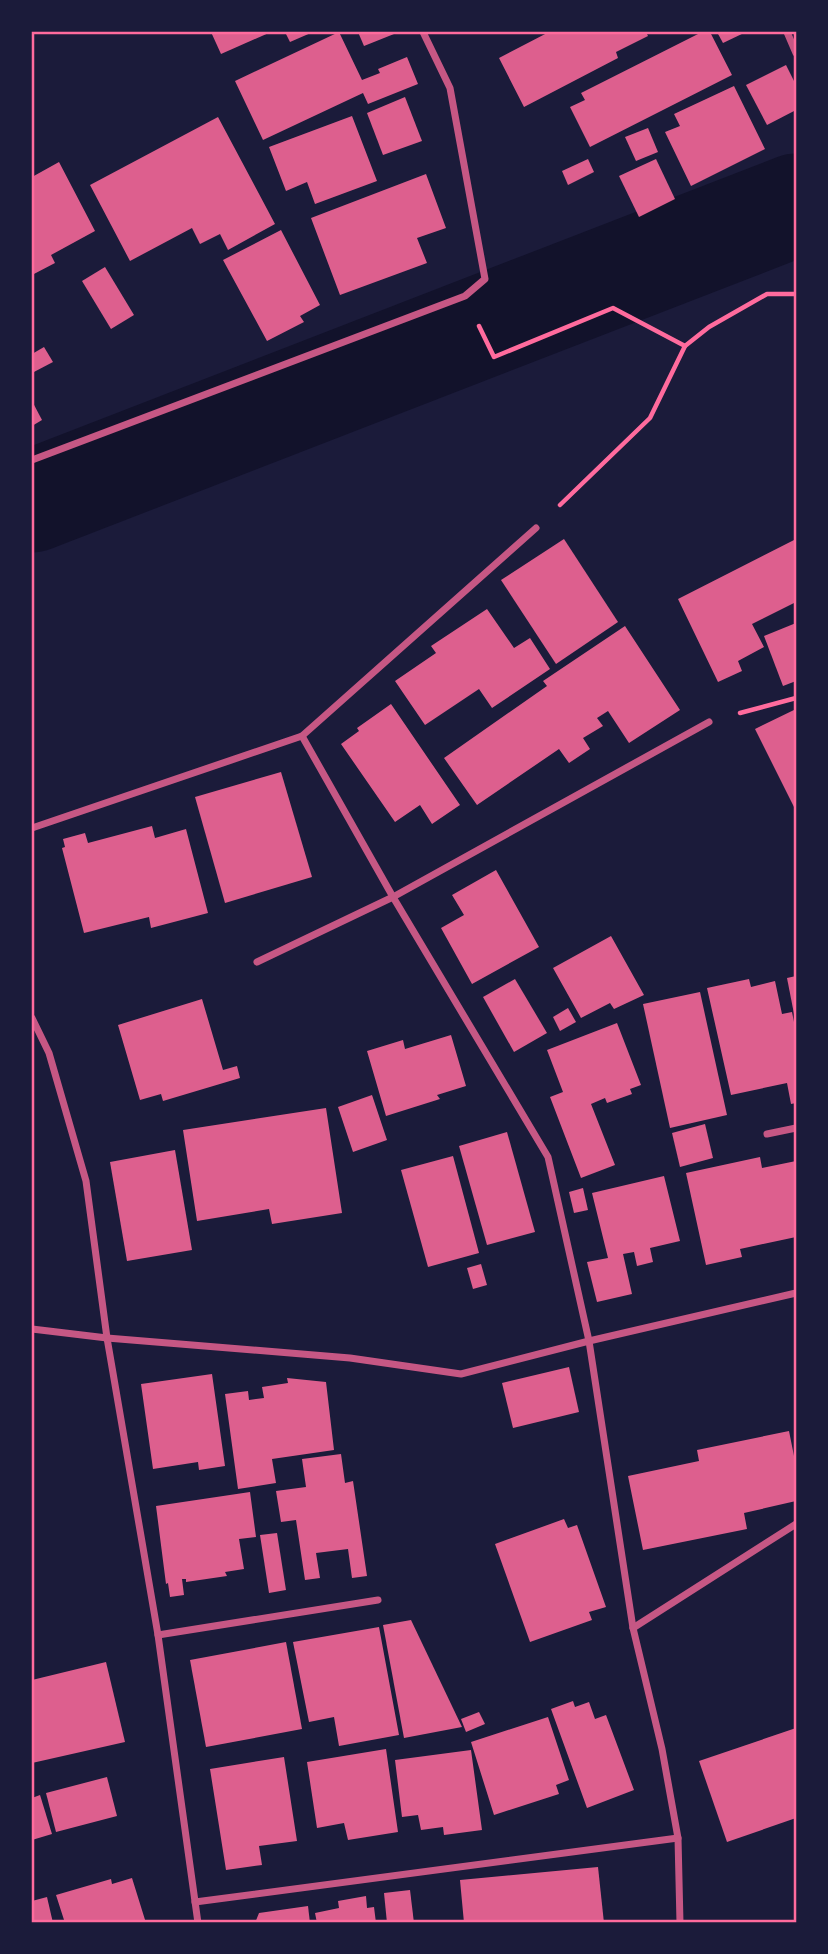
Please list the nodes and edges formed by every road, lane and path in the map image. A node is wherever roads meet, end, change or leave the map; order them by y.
1 (423, 32) edge
2 (787, 32) edge
3 (796, 53) edge
4 (796, 293) edge
5 (685, 346) junction
6 (494, 357) dead end
7 (32, 460) edge
8 (536, 528) joint
9 (796, 698) edge
10 (709, 722) joint
11 (302, 736) junction
12 (32, 828) edge
13 (393, 897) junction
14 (257, 962) dead end
15 (32, 1018) edge
16 (796, 1128) edge
17 (766, 1135) dead end
18 (796, 1293) edge
19 (32, 1329) edge
20 (107, 1338) junction
21 (589, 1341) junction
22 (796, 1524) edge
23 (378, 1600) dead end
24 (633, 1628) junction
25 (158, 1635) junction
26 (678, 1838) junction
27 (195, 1902) junction
28 (198, 1923) edge
29 (680, 1923) edge

1 - 7 street
2 - 3 street
4 - 5 path
5 - 6 path
5 - 8 path
8 - 11 street
9 - 10 path
10 - 13 street
11 - 12 street
11 - 13 street
13 - 14 street
13 - 21 street
15 - 20 street
16 - 17 street
18 - 21 street
19 - 20 street
20 - 21 street
20 - 25 street
21 - 24 street
22 - 24 street
23 - 25 street
24 - 26 street
25 - 27 street
26 - 27 street
26 - 29 street
27 - 28 street

